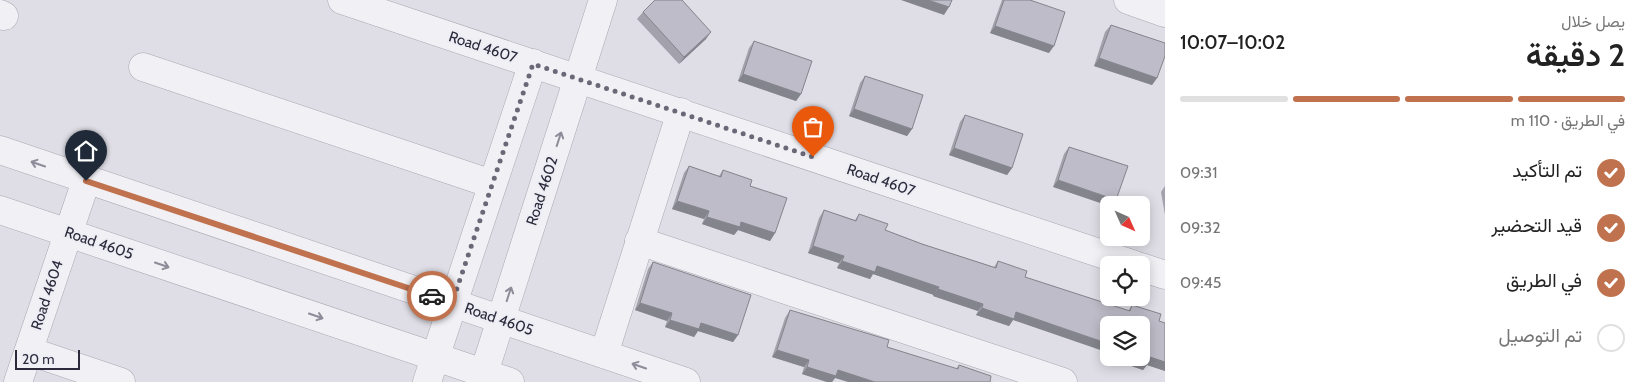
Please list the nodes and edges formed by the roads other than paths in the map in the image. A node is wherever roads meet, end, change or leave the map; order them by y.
1 (342, 0) edge
2 (603, 0) edge
3 (1128, 0) edge
4 (1165, 13) edge
5 (533, 64) junction
6 (143, 67) dead end
7 (578, 78) junction
8 (680, 112) junction
9 (0, 150) edge
10 (86, 181) junction
11 (492, 184) junction
12 (0, 210) edge
13 (67, 233) junction
14 (639, 241) junction
15 (1109, 256) edge
16 (1150, 270) edge
17 (1165, 275) edge
18 (452, 303) junction
19 (501, 319) junction
20 (29, 351) junction
21 (604, 354) junction
22 (435, 356) junction
23 (483, 378) edge
24 (18, 382) edge
25 (121, 382) edge
26 (427, 382) edge
27 (510, 382) edge
28 (686, 382) edge
29 (1062, 382) edge

1 - 5 street, Road 4607
2 - 7 street, Road 4602
3 - 4 street
5 - 7 street, Road 4607
5 - 11 street
6 - 11 street
7 - 8 street, Road 4607
19 -> 7 street, Road 4602
8 - 14 street
8 - 15 street, Road 4607
10 -> 9 street, Road 4605
10 - 13 street, Road 4604
10 - 18 street, Road 4605
11 - 18 street
12 - 13 street, Road 4605
13 - 20 street, Road 4604
13 -> 22 street, Road 4605
14 - 21 street
14 - 29 street
16 - 17 street
18 - 19 street, Road 4605
18 - 22 street
19 - 21 street, Road 4605
19 - 23 street, Road 4602
20 - 24 street, Road 4604
20 - 25 street
28 -> 21 street, Road 4605
22 - 23 street, Road 4605
22 - 26 street
23 - 27 street, Road 4605

